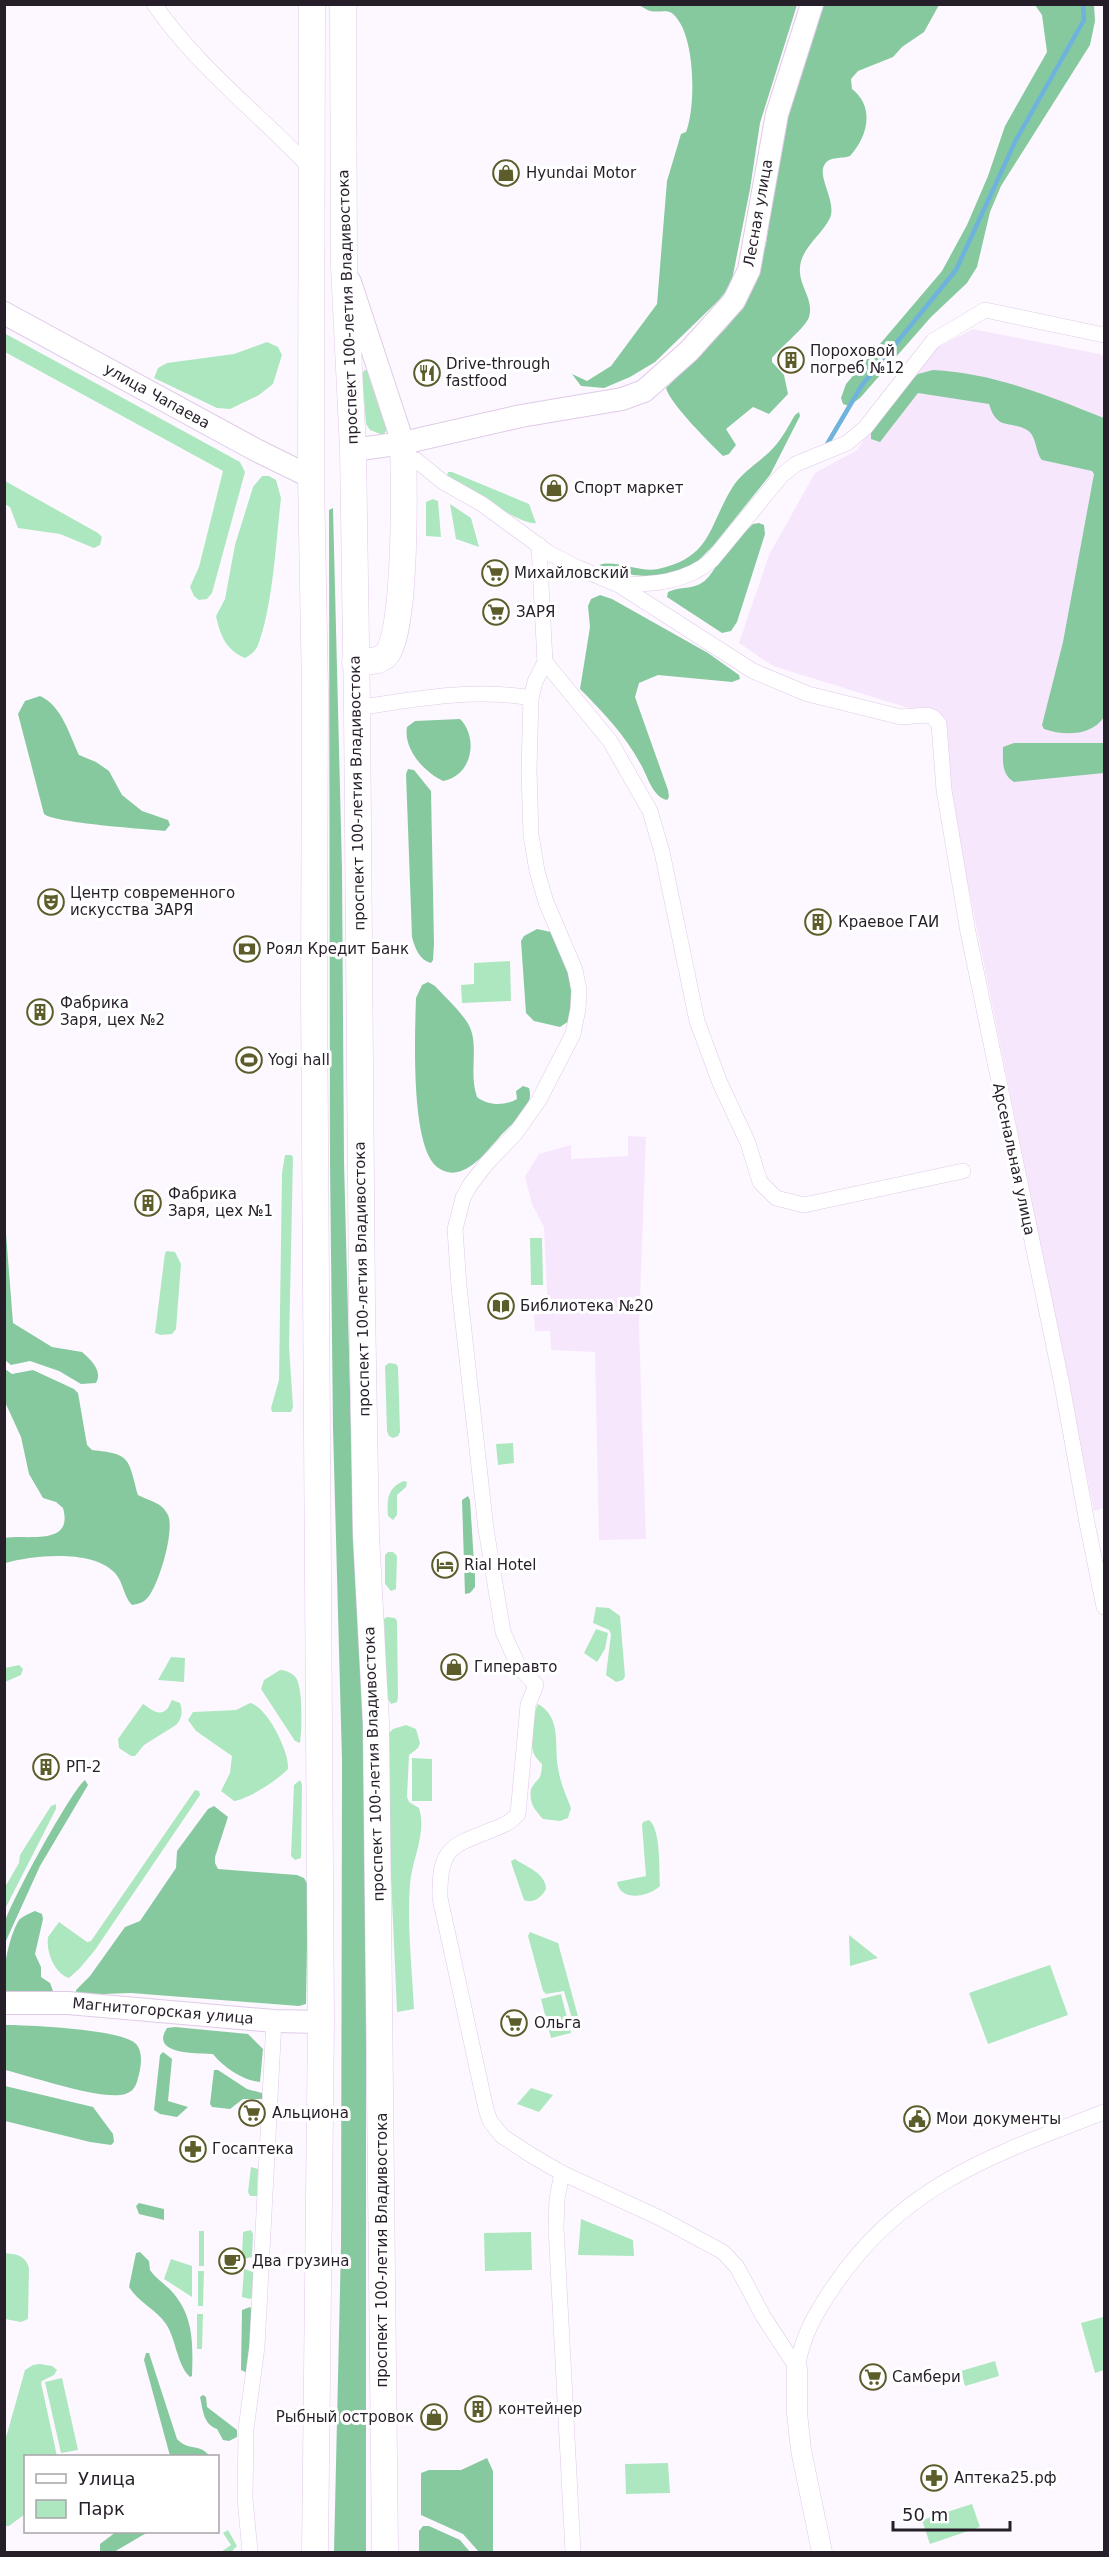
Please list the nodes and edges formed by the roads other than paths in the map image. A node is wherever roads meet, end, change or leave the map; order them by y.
1 (154, 4) edge
2 (312, 4) edge
3 (343, 4) edge
4 (812, 4) edge
5 (312, 170) junction
6 (344, 266) junction
7 (4, 313) edge
8 (1104, 335) edge
9 (403, 443) junction
10 (353, 450) junction
11 (311, 477) junction
12 (539, 545) junction
13 (619, 585) junction
14 (355, 662) junction
15 (545, 662) junction
16 (531, 698) junction
17 (357, 708) junction
18 (963, 1171) dead end
19 (1104, 1606) edge
20 (4, 2003) edge
21 (274, 2021) junction
22 (321, 2022) junction
23 (1104, 2112) edge
24 (562, 2173) junction
25 (797, 2368) junction
26 (249, 2553) edge
27 (315, 2553) edge
28 (385, 2553) edge
29 (573, 2553) edge
30 (822, 2553) edge

1 - 5 street
2 - 5 highway, проспект 100-летия Владивостока
3 - 6 highway, проспект 100-летия Владивостока
4 - 9 main road, Лесная улица
5 - 11 highway, проспект 100-летия Владивостока
6 - 9 main road
6 - 10 highway, проспект 100-летия Владивостока
7 - 11 main road, улица Чапаева
8 - 13 street
9 - 10 main road, Лесная улица
9 - 12 street
9 - 14 highway
10 - 14 highway, проспект 100-летия Владивостока
11 - 22 highway, проспект 100-летия Владивостока
12 - 13 street
12 - 15 street
13 - 19 street, Арсенальная улица
14 - 17 highway, проспект 100-летия Владивостока
15 - 16 street
15 - 18 street
16 - 17 street
16 - 24 street
17 - 28 highway, проспект 100-летия Владивостока
20 - 21 main road, Магнитогорская улица
21 - 22 main road, Магнитогорская улица
21 - 26 street
22 - 27 highway, проспект 100-летия Владивостока
23 - 25 street
24 - 25 street
24 - 29 street
25 - 30 street

